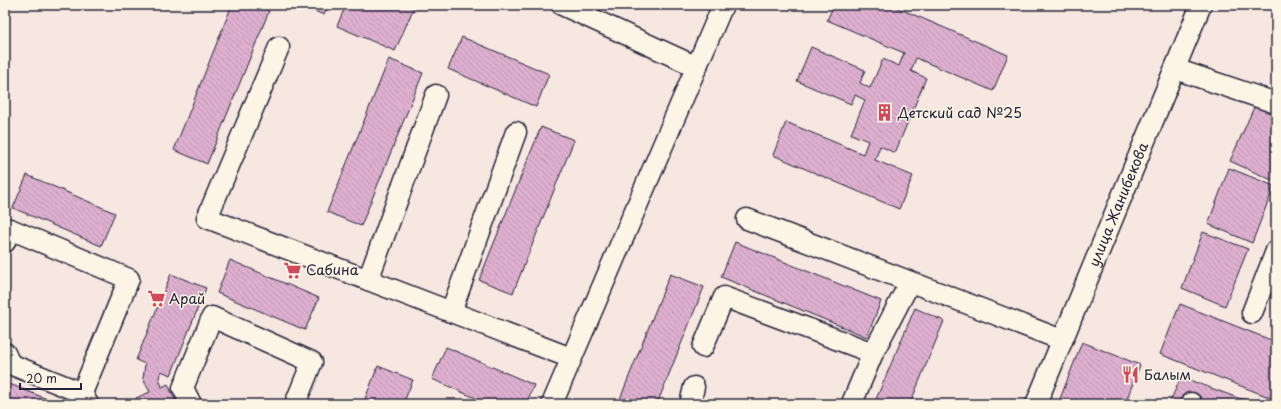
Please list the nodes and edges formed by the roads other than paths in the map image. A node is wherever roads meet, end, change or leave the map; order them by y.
1 (562, 5) edge
2 (723, 5) edge
3 (1201, 5) edge
4 (279, 47) dead end
5 (697, 67) junction
6 (1175, 69) junction
7 (436, 95) dead end
8 (1276, 103) edge
9 (516, 132) dead end
10 (747, 219) dead end
11 (5, 242) edge
12 (1276, 251) edge
13 (368, 280) junction
14 (910, 282) junction
15 (451, 312) junction
16 (1252, 314) dead end
17 (1062, 340) junction
18 (703, 347) dead end
19 (5, 353) edge
20 (873, 354) junction
21 (571, 358) junction
22 (85, 399) edge
23 (852, 403) edge
24 (191, 404) edge
25 (295, 404) edge
26 (552, 404) edge
27 (1036, 404) edge

1 - 5 street
2 - 5 street
3 - 6 street, улица Жанибекова
4 - 13 street
5 - 21 street
6 - 8 street
6 - 17 street, улица Жанибекова
7 - 13 street
9 - 15 street
10 - 14 street
11 - 22 street
12 - 16 street
13 - 15 street
14 - 17 street
14 - 20 street
15 - 21 street
17 - 27 street, улица Жанибекова
18 - 20 street
19 - 22 street
20 - 23 street
21 - 26 street
24 - 25 street

